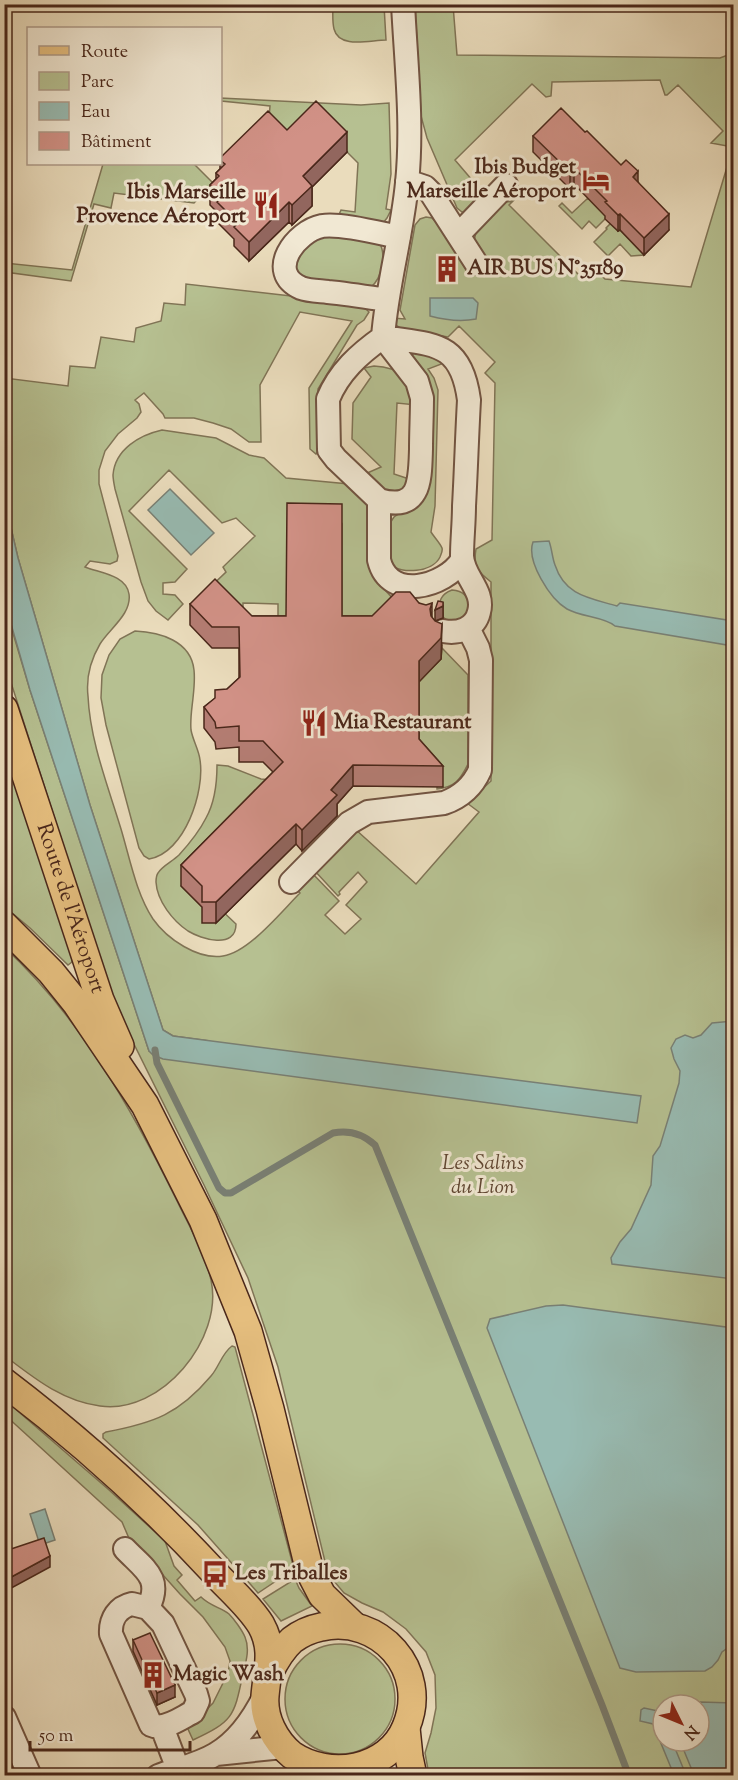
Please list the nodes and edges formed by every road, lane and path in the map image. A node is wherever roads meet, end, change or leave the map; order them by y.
1 (403, 4) edge
2 (407, 182) junction
3 (506, 185) dead end
4 (458, 235) junction
5 (399, 237) junction
6 (476, 263) dead end
7 (385, 318) junction
8 (379, 500) junction
9 (462, 560) junction
10 (402, 585) junction
11 (422, 607) edge
12 (468, 628) junction
13 (443, 631) edge
14 (4, 709) edge
15 (291, 882) dead end
16 (4, 925) edge
17 (145, 1105) junction
18 (4, 1382) edge
19 (124, 1549) dead end
20 (148, 1608) junction
21 (354, 1626) junction
22 (266, 1685) junction
23 (4, 1717) edge
24 (162, 1727) junction
25 (406, 1728) junction
26 (216, 1754) junction
27 (292, 1760) edge
28 (168, 1772) edge
29 (349, 1773) edge
30 (30, 1776) edge
31 (413, 1776) edge

1 - 2 street
2 - 4 street
2 - 5 street
3 - 4 street
4 - 6 street
5 - 7 street
5 - 7 street
7 - 8 street
7 - 8 street
7 - 9 street
8 - 10 street
9 - 10 street
9 - 12 street
10 - 11 street
12 - 13 street
12 - 15 street
14 - 17 main road, Route de l'Aéroport
16 - 17 main road
17 - 21 main road
18 - 22 main road
19 - 20 street
20 - 24 street
20 - 24 street
21 - 22 main road
21 - 25 main road
22 - 26 street
22 - 27 main road
23 - 30 street
24 - 28 street
25 - 29 main road
25 - 31 main road
26 - 27 street
26 - 28 street
27 - 29 main road

